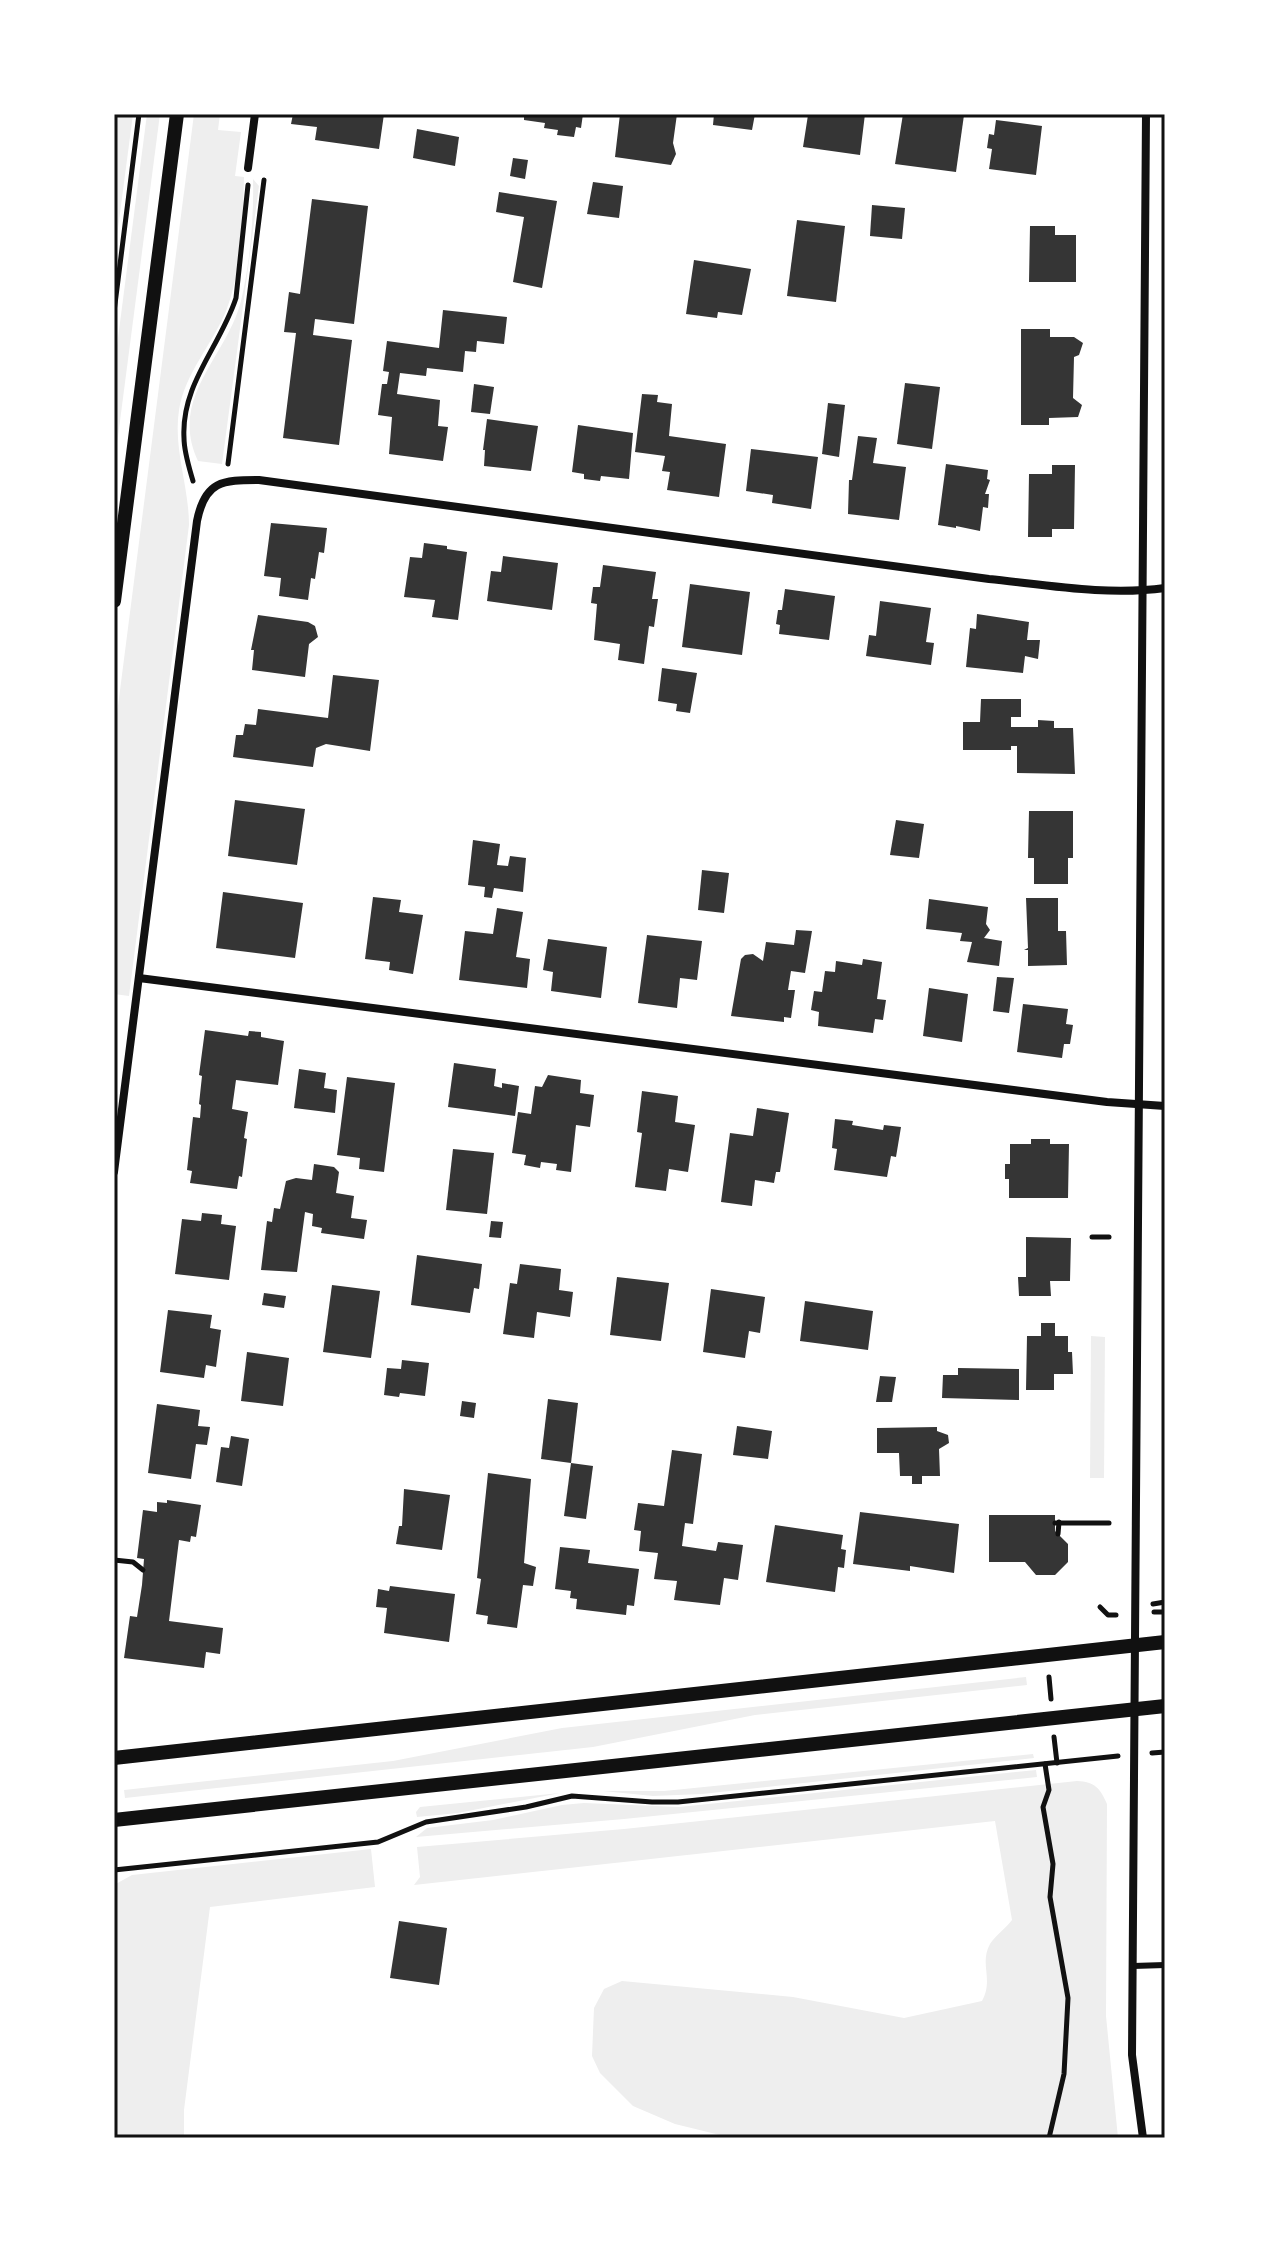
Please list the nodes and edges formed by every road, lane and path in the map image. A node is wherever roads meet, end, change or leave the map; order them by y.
1 (139, 114) edge
2 (177, 114) edge
3 (255, 114) edge
4 (1146, 114) edge
5 (248, 168) joint
6 (265, 168) dead end
7 (114, 312) edge
8 (228, 465) dead end
9 (200, 507) junction
10 (1165, 588) edge
11 (1143, 591) junction
12 (114, 601) edge
13 (139, 978) junction
14 (1139, 1105) junction
15 (1165, 1106) edge
16 (114, 1172) edge
17 (1092, 1237) dead end
18 (1109, 1237) dead end
19 (1109, 1523) dead end
20 (1058, 1534) dead end
21 (114, 1560) edge
22 (143, 1570) dead end
23 (1165, 1642) edge
24 (1136, 1646) junction
25 (1165, 1706) edge
26 (1134, 1709) junction
27 (114, 1758) edge
28 (1095, 1759) dead end
29 (1045, 1764) junction
30 (114, 1820) edge
31 (114, 1870) edge
32 (1165, 1965) edge
33 (1133, 1966) junction
34 (1049, 2138) edge
35 (1143, 2138) edge

1 - 7 path
2 - 12 street
3 - 5 street
4 - 11 street
5 - 9 path
6 - 8 path
9 - 11 street
9 - 13 street
10 - 11 street
11 - 14 street
13 - 14 street
13 - 16 street
14 - 15 street
14 - 24 street
17 - 18 path
19 - 20 path
21 - 22 path
23 - 24 street
24 - 26 street
24 - 27 street
25 - 26 street
26 - 30 street
26 - 33 street
28 - 29 path
29 - 31 path
29 - 34 path
32 - 33 lane
33 - 35 street

